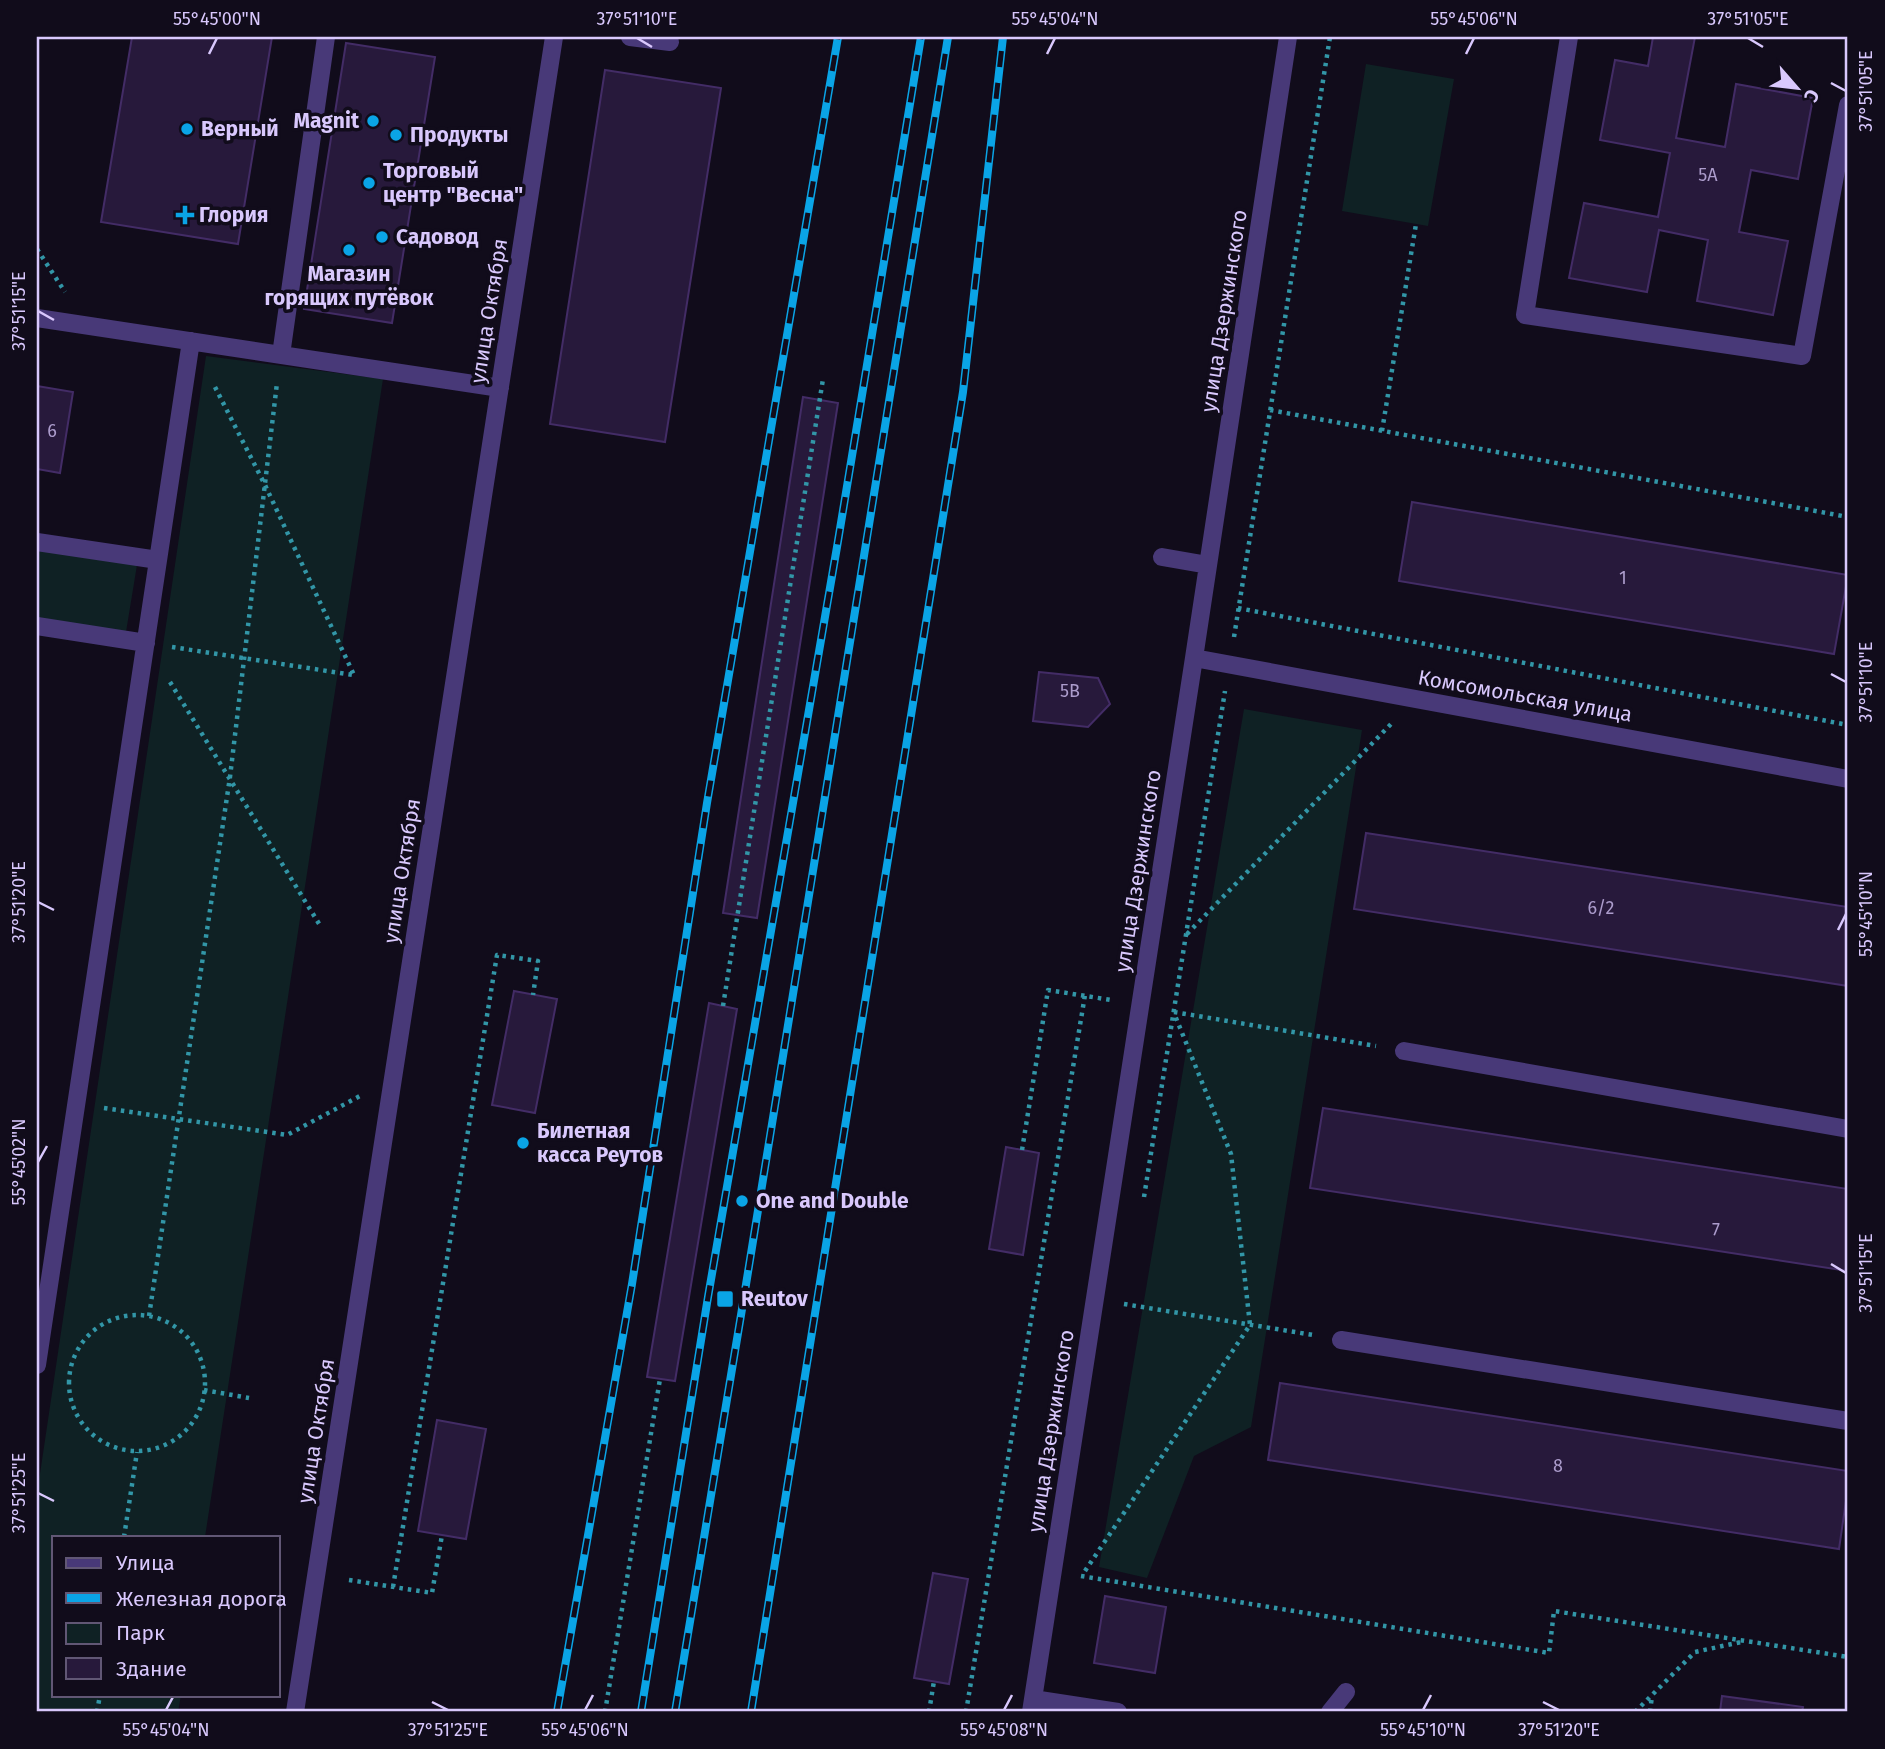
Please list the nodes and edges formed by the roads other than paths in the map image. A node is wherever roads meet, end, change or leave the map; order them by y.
1 (326, 37) edge
2 (554, 37) edge
3 (630, 37) edge
4 (1288, 37) edge
5 (1569, 37) edge
6 (670, 42) dead end
7 (1848, 105) edge
8 (37, 318) edge
9 (191, 341) junction
10 (281, 355) junction
11 (500, 388) junction
12 (37, 542) edge
13 (1162, 557) dead end
14 (158, 561) junction
15 (1208, 565) junction
16 (37, 626) edge
17 (146, 643) junction
18 (1194, 659) junction
19 (1848, 779) edge
20 (1404, 1051) road end
21 (1848, 1129) edge
22 (1341, 1340) road end
23 (37, 1365) edge
24 (1848, 1421) edge
25 (1346, 1692) dead end
26 (1032, 1705) edge
27 (295, 1712) edge
28 (1118, 1712) edge
29 (1330, 1712) edge

1 - 10 street
2 - 11 street, улица Октября
3 - 6 street
4 - 15 street, улица Дзержинского
5 - 7 street
8 - 9 street
9 - 10 street
9 - 14 street
10 - 11 street
11 - 27 street, улица Октября
12 - 14 street
13 - 15 street
14 - 17 street
15 - 18 street, улица Дзержинского
16 - 17 street
17 - 23 street
18 - 19 street, Комсомольская улица
18 - 26 street, улица Дзержинского
20 - 21 street
22 - 24 street
25 - 29 street
26 - 28 street

